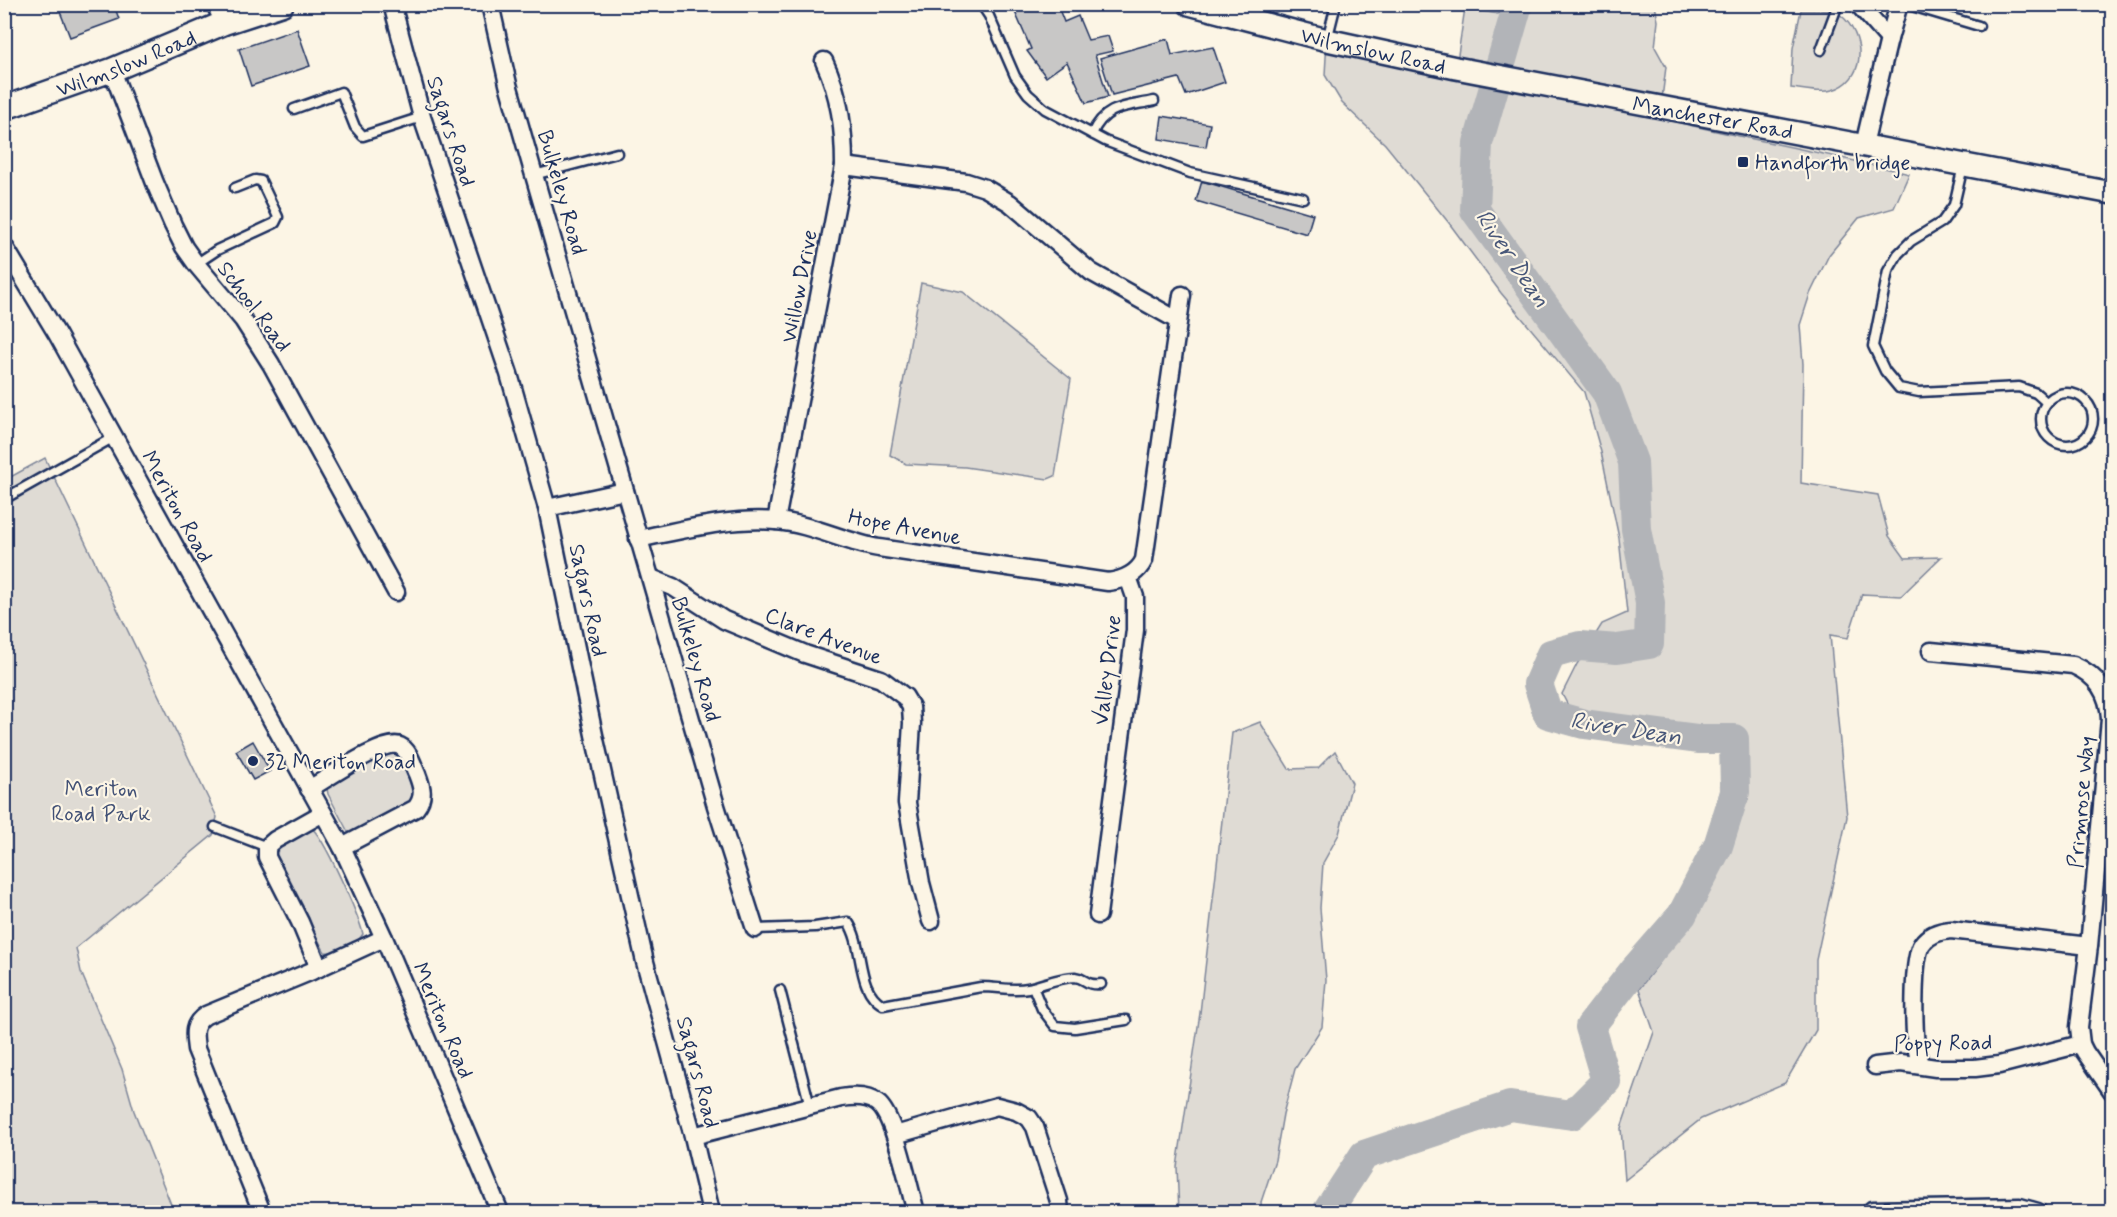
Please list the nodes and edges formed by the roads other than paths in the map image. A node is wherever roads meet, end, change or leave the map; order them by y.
1 (282, 4) edge
2 (392, 4) edge
3 (490, 4) edge
4 (981, 4) edge
5 (1189, 4) edge
6 (1336, 4) edge
7 (1838, 4) edge
8 (1858, 4) edge
9 (1899, 4) edge
10 (1905, 4) edge
11 (219, 14) edge
12 (1979, 26) dead end
13 (1889, 39) junction
14 (1327, 40) junction
15 (1821, 50) dead end
16 (824, 61) dead end
17 (112, 70) junction
18 (1490, 74) joint
19 (1154, 101) dead end
20 (4, 108) edge
21 (294, 109) dead end
22 (422, 117) junction
23 (1092, 134) junction
24 (1864, 145) junction
25 (617, 153) dead end
26 (1963, 164) junction
27 (844, 166) junction
28 (534, 176) junction
29 (235, 188) dead end
30 (2112, 193) edge
31 (1304, 198) dead end
32 (4, 246) edge
33 (196, 264) junction
34 (1182, 295) dead end
35 (1177, 320) junction
36 (2046, 402) junction
37 (114, 437) junction
38 (625, 491) junction
39 (4, 499) edge
40 (547, 508) junction
41 (776, 521) junction
42 (638, 539) junction
43 (1128, 577) junction
44 (651, 578) junction
45 (396, 592) dead end
46 (1931, 651) dead end
47 (309, 789) junction
48 (323, 813) junction
49 (215, 827) dead end
50 (267, 847) junction
51 (342, 847) junction
52 (1098, 915) dead end
53 (931, 921) dead end
54 (755, 929) joint
55 (384, 938) junction
56 (2089, 946) junction
57 (319, 968) junction
58 (1101, 984) dead end
59 (1033, 987) junction
60 (780, 990) dead end
61 (1126, 1020) dead end
62 (2081, 1044) junction
63 (1919, 1065) junction
64 (1875, 1066) dead end
65 (2112, 1091) edge
66 (810, 1106) junction
67 (895, 1135) junction
68 (693, 1136) junction
69 (1872, 1210) dead end
70 (262, 1212) edge
71 (500, 1212) edge
72 (711, 1212) edge
73 (915, 1212) edge
74 (1060, 1212) edge
75 (2038, 1212) edge

1 - 11 main road, Wilmslow Road
2 - 22 street, Sagars Road
3 - 28 street, Bulkeley Road
4 - 23 lane
5 - 14 street, Wilmslow Road
6 - 14 lane
7 - 15 lane
8 - 13 street
9 - 13 street
10 - 12 lane
11 - 17 main road, Wilmslow Road
13 - 24 street
14 - 18 street, Wilmslow Road
16 - 27 street, Willow Drive
17 - 20 main road, Wilmslow Road
17 - 33 street, School Road
18 - 24 street, Manchester Road
19 - 23 lane
21 - 22 lane
22 - 40 street, Sagars Road
23 - 31 lane
24 - 26 street, Manchester Road
25 - 28 lane
26 - 30 street, Manchester Road
26 - 36 lane
27 - 35 street
27 - 41 street, Willow Drive
28 - 38 street, Bulkeley Road
29 - 33 lane
32 - 37 street, Meriton Road
33 - 45 street, School Road
34 - 35 street
35 - 43 street
36 - 36 lane
37 - 39 lane
37 - 47 street, Meriton Road
38 - 40 street
38 - 42 street, Bulkeley Road
40 - 68 street, Sagars Road
41 - 42 street, Hope Avenue
41 - 43 street, Hope Avenue
42 - 44 street, Bulkeley Road
43 - 52 street, Valley Drive
44 - 53 street, Clare Avenue
44 - 54 street, Bulkeley Road
46 - 56 street, Primrose Way
47 - 48 street, Meriton Road
47 - 51 street
48 - 50 street
48 - 51 street, Meriton Road
49 - 50 lane
50 - 57 street
51 - 55 street, Meriton Road
54 - 59 lane, Bulkeley Road
55 - 57 street
55 - 71 street, Meriton Road
56 - 62 street, Primrose Way
56 - 63 street
57 - 70 street
58 - 59 lane, Bulkeley Road
59 - 61 lane
60 - 66 lane
62 - 63 street, Poppy Road
62 - 65 street
63 - 64 street, Poppy Road
66 - 67 street
66 - 68 street
67 - 73 street
67 - 74 street
68 - 72 street, Sagars Road
69 - 75 street

